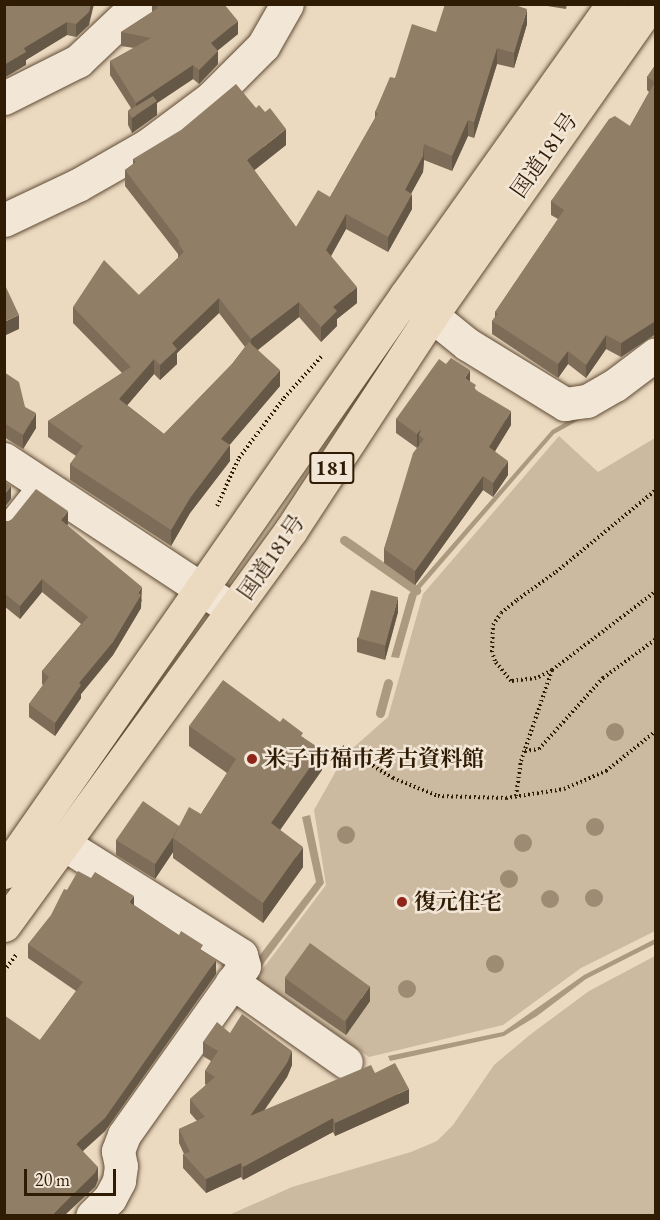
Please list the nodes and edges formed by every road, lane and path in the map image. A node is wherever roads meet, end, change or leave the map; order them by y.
1 (138, 4) edge
2 (287, 4) edge
3 (612, 4) edge
4 (650, 4) edge
5 (4, 98) edge
6 (4, 220) edge
7 (406, 295) junction
8 (431, 316) junction
9 (656, 354) edge
10 (4, 459) edge
11 (39, 482) junction
12 (656, 490) edge
13 (4, 525) edge
14 (202, 588) junction
15 (656, 591) edge
16 (233, 610) junction
17 (656, 639) edge
18 (552, 670) junction
19 (656, 731) edge
20 (342, 747) dead end
21 (525, 751) junction
22 (516, 796) junction
23 (64, 844) junction
24 (4, 872) edge
25 (4, 925) edge
26 (232, 982) junction
27 (346, 1062) dead end
28 (92, 1215) edge

1 - 5 street
2 - 6 street
3 - 7 highway, 国道181号 / 181
4 - 8 highway, 国道181号 / 181
7 - 8 street
7 - 14 highway, 国道181号 / 181
8 - 9 street
8 - 16 highway, 国道181号 / 181
10 - 11 street
11 - 13 lane
11 - 14 street
12 - 18 path
14 - 16 street
14 - 24 highway, 国道181号 / 181
15 - 18 path
16 - 23 highway, 国道181号 / 181
17 - 21 path
18 - 21 path
19 - 22 path
20 - 22 path
21 - 22 path
23 - 25 highway, 国道181号 / 181
23 - 26 street
26 - 27 street
26 - 28 street

